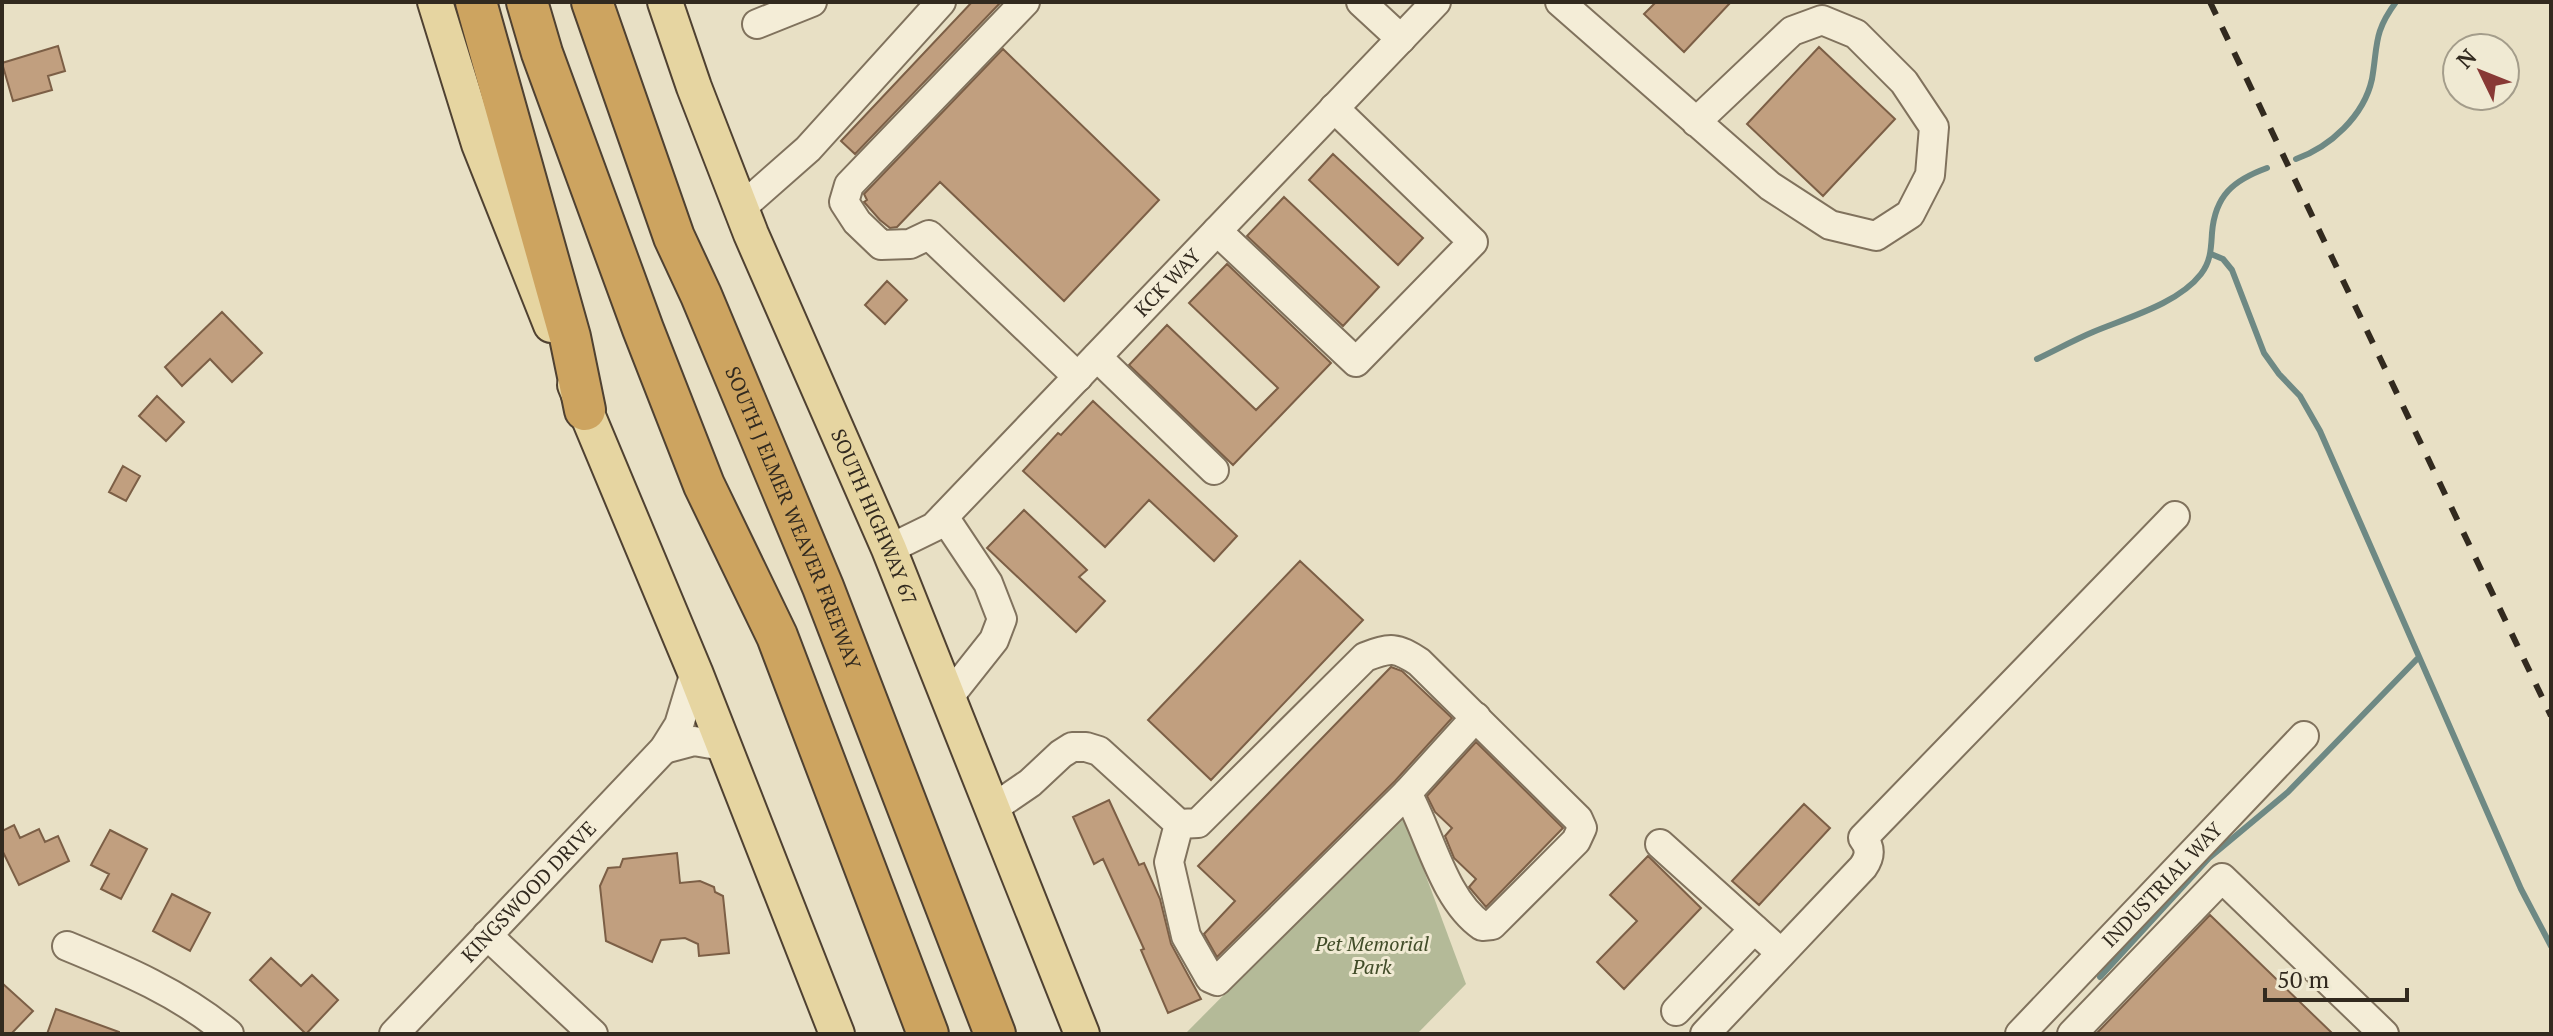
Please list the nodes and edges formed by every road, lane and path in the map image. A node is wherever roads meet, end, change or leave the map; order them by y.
1 (435, 2) edge
2 (476, 2) edge
3 (527, 2) edge
4 (592, 2) edge
5 (665, 2) edge
6 (812, 2) edge
7 (941, 2) edge
8 (1025, 2) edge
9 (1361, 2) edge
10 (1436, 2) edge
11 (1560, 2) edge
12 (757, 24) dead end
13 (1401, 39) junction
14 (1334, 108) junction
15 (1696, 122) junction
16 (741, 208) junction
17 (1217, 231) junction
18 (1088, 367) junction
19 (585, 410) junction
20 (1214, 470) dead end
21 (2175, 516) dead end
22 (944, 517) junction
23 (889, 549) junction
24 (695, 672) junction
25 (948, 698) junction
26 (1476, 717) junction
27 (2304, 736) dead end
28 (723, 746) junction
29 (664, 749) junction
30 (1407, 793) junction
31 (992, 809) junction
32 (1179, 824) junction
33 (1660, 844) dead end
34 (1754, 929) junction
35 (487, 935) junction
36 (67, 946) dead end
37 (1781, 953) junction
38 (1676, 1011) dead end
39 (229, 1034) edge
40 (394, 1034) edge
41 (593, 1034) edge
42 (837, 1034) edge
43 (928, 1034) edge
44 (995, 1034) edge
45 (1082, 1034) edge
46 (1705, 1034) edge
47 (2020, 1034) edge
48 (2072, 1034) edge
49 (2384, 1034) edge

1 - 19 main road
2 - 19 highway
3 - 43 highway
4 - 44 highway, SOUTH J ELMER WEAVER FREEWAY
5 - 16 main road, SOUTH HIGHWAY 67
6 - 12 street
7 - 16 street
8 - 18 street
9 - 13 street
10 - 13 street, KCK WAY
11 - 15 street
13 - 14 street, KCK WAY
14 - 17 street, KCK WAY
14 - 17 street
15 - 15 street
16 - 23 main road, SOUTH HIGHWAY 67
17 - 18 street, KCK WAY
18 - 20 street
18 - 22 street, KCK WAY
19 - 24 main road
21 - 37 street
22 - 23 street, KCK WAY
22 - 25 street
23 - 25 main road, SOUTH HIGHWAY 67
24 - 28 main road
24 - 29 street, KINGSWOOD DRIVE
25 - 31 main road, SOUTH HIGHWAY 67
26 - 30 street
26 - 30 street
26 - 32 street
27 - 47 street, INDUSTRIAL WAY
28 - 29 street
28 - 42 main road
29 - 35 street, KINGSWOOD DRIVE
30 - 32 street
31 - 32 street
31 - 45 main road, SOUTH HIGHWAY 67
33 - 34 street
34 - 37 street
34 - 38 street
35 - 40 street, KINGSWOOD DRIVE
35 - 41 street
36 - 39 street
37 - 46 street
48 - 49 street

